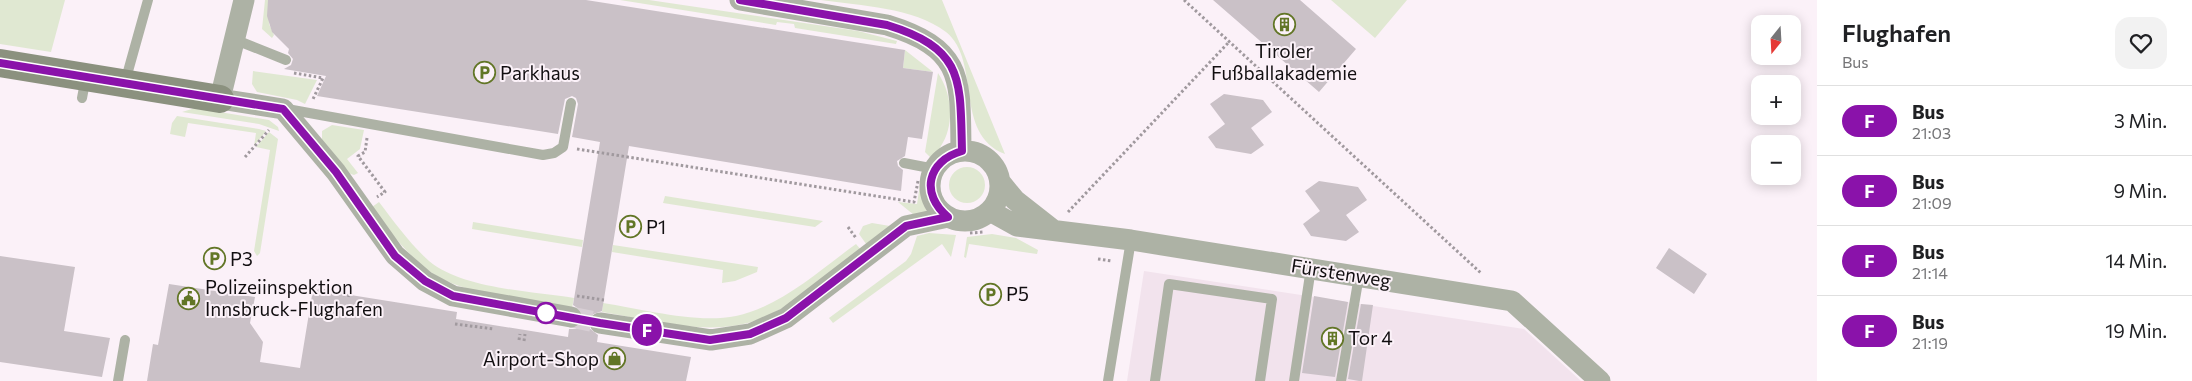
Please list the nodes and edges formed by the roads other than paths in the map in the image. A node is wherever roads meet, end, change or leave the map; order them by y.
1 (148, 0) edge
2 (244, 0) edge
3 (740, 0) edge
4 (236, 40) junction
5 (286, 60) dead end
6 (0, 62) edge
7 (124, 83) junction
8 (220, 99) junction
9 (572, 103) dead end
10 (283, 109) junction
11 (962, 151) junction
12 (904, 163) dead end
13 (927, 171) junction
14 (1001, 182) junction
15 (990, 211) junction
16 (948, 217) junction
17 (1052, 229) junction
18 (1131, 240) junction
19 (1311, 268) junction
20 (1359, 276) junction
21 (571, 318) tunnel mouth
22 (600, 323) tunnel mouth
23 (124, 340) dead end
24 (118, 381) edge
25 (1108, 381) edge
26 (1155, 381) edge
27 (1260, 381) edge
28 (1294, 381) edge
29 (1341, 381) edge
30 (1600, 381) edge

1 - 7 lane
2 - 4 street
3 - 11 street
4 - 5 lane
4 - 8 street
6 - 7 street
7 - 8 street
8 - 10 street
9 - 10 lane
10 - 21 street
11 - 13 street
11 - 14 street
12 - 13 lane
13 - 16 street
14 - 15 street
14 - 17 street
15 - 16 street
15 - 17 street, Fürstenweg
16 - 22 street
17 - 18 street, Fürstenweg
18 - 19 street, Fürstenweg
18 - 25 lane
19 - 20 street, Fürstenweg
19 - 28 lane
20 - 29 lane
20 - 30 street, Fürstenweg
23 - 24 lane
26 - 27 lane

